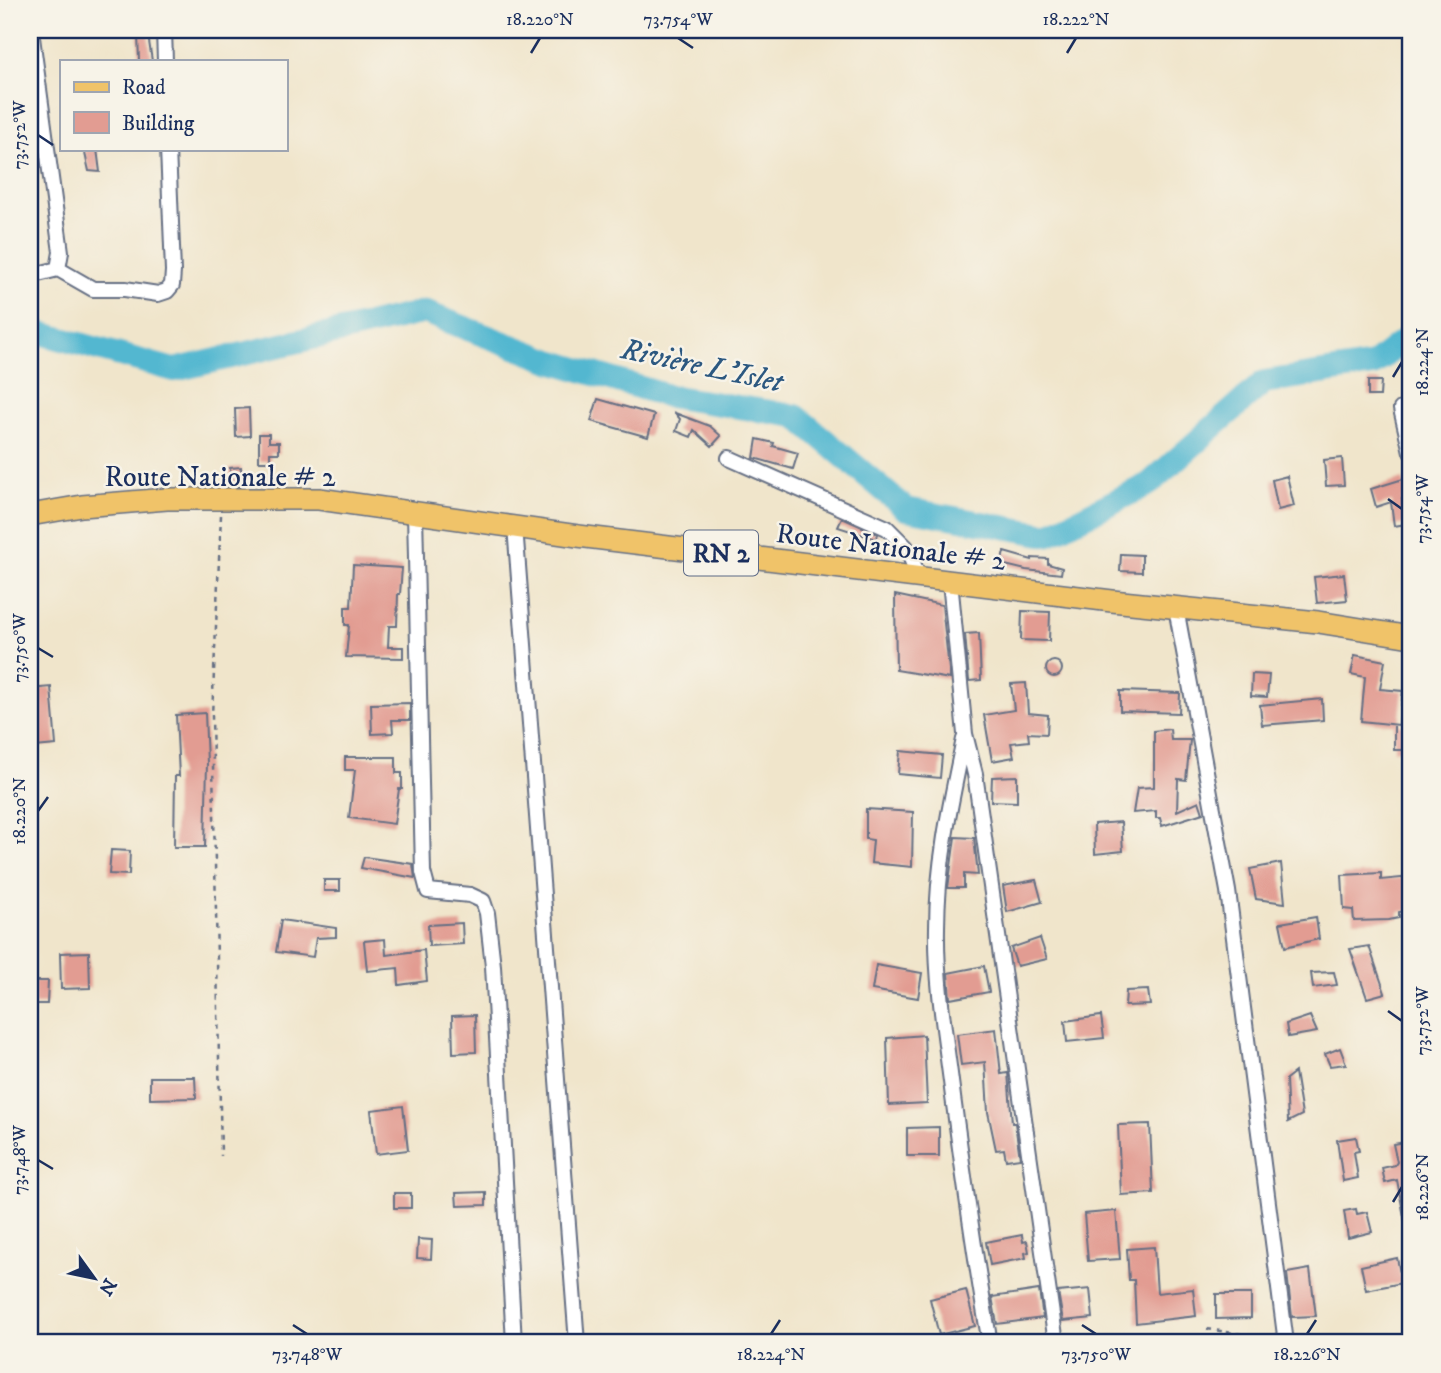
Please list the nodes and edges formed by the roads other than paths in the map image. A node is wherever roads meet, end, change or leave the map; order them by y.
1 (31, 30) edge
2 (164, 30) edge
3 (165, 60) edge
4 (168, 150) edge
5 (58, 269) junction
6 (30, 275) edge
7 (1401, 409) dead end
8 (1411, 452) edge
9 (729, 458) dead end
10 (415, 512) junction
11 (30, 515) edge
12 (515, 526) junction
13 (919, 577) junction
14 (950, 582) junction
15 (1176, 608) junction
16 (1411, 637) edge
17 (965, 734) junction
18 (1286, 1342) edge
19 (514, 1343) edge
20 (577, 1343) edge
21 (990, 1343) edge
22 (1056, 1343) edge

1 - 5 street
2 - 3 street
4 - 5 street
5 - 6 street
7 - 8 street
9 - 13 street
10 - 11 main road, Route Nationale # 2 / RN 2
10 - 12 main road, Route Nationale # 2 / RN 2
10 - 19 street
12 - 13 main road, Route Nationale # 2 / RN 2
12 - 20 street
13 - 14 main road, Route Nationale # 2 / RN 2
14 - 15 main road, Route Nationale # 2 / RN 2
14 - 17 street
15 - 16 main road, Route Nationale # 2 / RN 2
15 - 18 street
17 - 21 street
17 - 22 street

